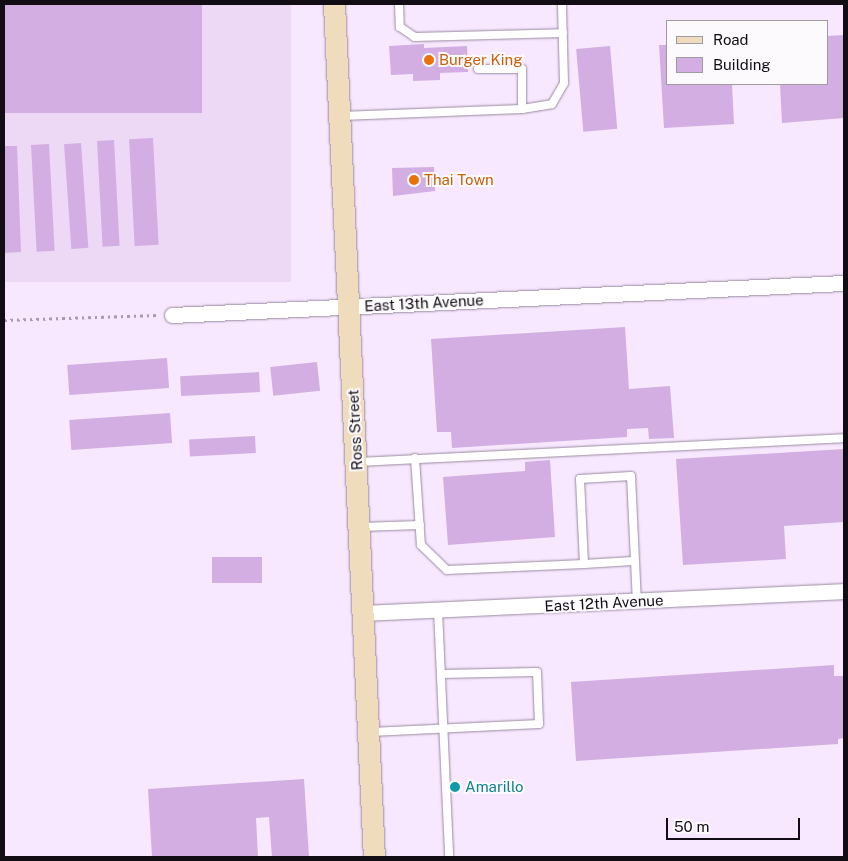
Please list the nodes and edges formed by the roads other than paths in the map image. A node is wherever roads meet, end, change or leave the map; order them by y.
1 (334, 4) edge
2 (399, 4) edge
3 (562, 4) edge
4 (563, 34) junction
5 (478, 69) dead end
6 (522, 109) junction
7 (341, 116) junction
8 (844, 282) edge
9 (348, 306) junction
10 (172, 315) road end
11 (844, 438) edge
12 (415, 458) junction
13 (356, 462) junction
14 (420, 525) junction
15 (359, 527) junction
16 (634, 561) junction
17 (584, 564) junction
18 (844, 592) edge
19 (636, 601) junction
20 (438, 611) junction
21 (364, 613) junction
22 (441, 674) junction
23 (443, 731) junction
24 (369, 732) junction
25 (374, 857) edge
26 (450, 857) edge

1 - 7 main road, Ross Street
2 - 4 lane
3 - 4 lane
4 - 6 lane
5 - 6 lane
6 - 7 lane
7 - 9 main road, Ross Street
8 - 9 street, East 13th Avenue
9 - 10 street, East 13th Avenue
9 - 13 main road, Ross Street
11 - 12 lane
12 - 13 lane
12 - 14 lane
13 - 15 main road, Ross Street
14 - 15 lane
14 - 17 lane
15 - 21 main road, Ross Street
16 - 17 lane
16 - 17 lane
16 - 19 lane
18 - 19 street, East 12th Avenue
19 - 20 street, East 12th Avenue
20 - 21 street, East 12th Avenue
20 - 22 lane
21 - 24 main road, Ross Street
22 - 23 lane
22 - 23 lane
23 - 24 lane
23 - 26 lane
24 - 25 main road, Ross Street

